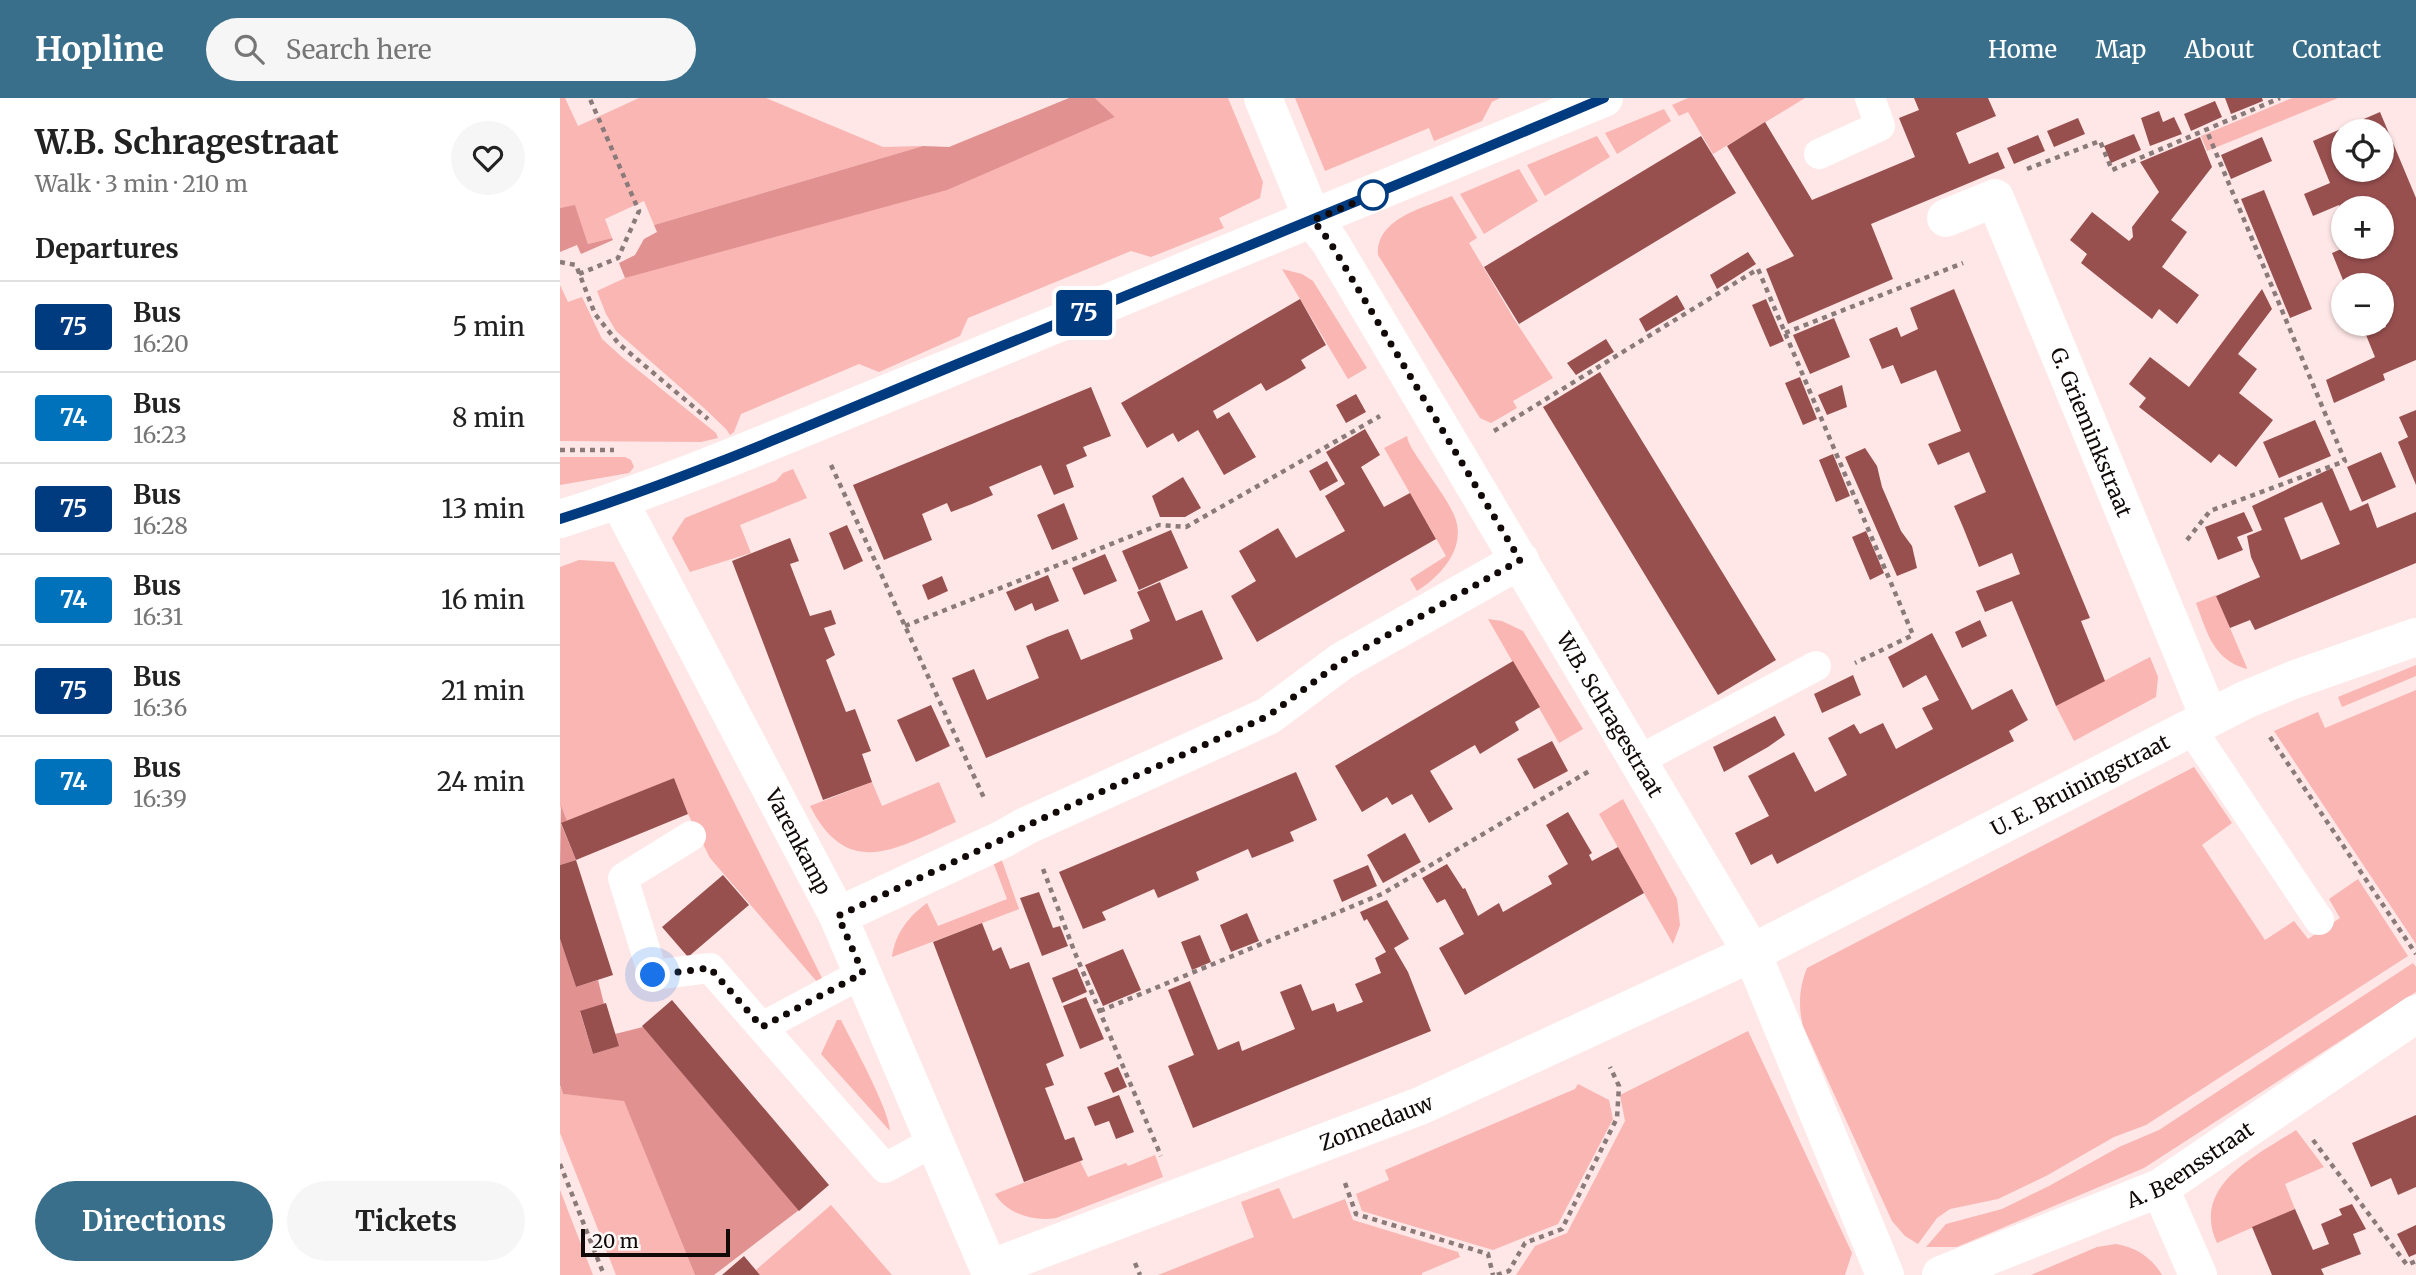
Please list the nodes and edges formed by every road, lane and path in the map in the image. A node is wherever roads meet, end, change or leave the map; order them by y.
1 (592, 98) edge
2 (1263, 98) edge
3 (1604, 98) edge
4 (1870, 98) edge
5 (2280, 98) edge
6 (2206, 129) junction
7 (1819, 154) dead end
8 (1995, 198) junction
9 (1946, 218) dead end
10 (1313, 220) junction
11 (2014, 244) junction
12 (560, 262) edge
13 (579, 274) junction
14 (1785, 333) junction
15 (1421, 393) junction
16 (812, 423) junction
17 (741, 452) junction
18 (1457, 454) junction
19 (619, 501) junction
20 (560, 519) edge
21 (1520, 560) junction
22 (2154, 582) junction
23 (905, 626) junction
24 (2416, 638) edge
25 (1815, 666) joint
26 (2245, 699) junction
27 (2200, 722) junction
28 (1634, 753) junction
29 (1014, 833) junction
30 (691, 836) dead end
31 (838, 916) junction
32 (2319, 920) dead end
33 (1752, 953) junction
34 (2416, 954) edge
35 (863, 973) junction
36 (1100, 1011) junction
37 (2416, 1014) edge
38 (762, 1027) junction
39 (1592, 1027) junction
40 (2285, 1103) junction
41 (1329, 1140) junction
42 (935, 1141) junction
43 (560, 1164) edge
44 (2160, 1188) junction
45 (1178, 1198) junction
46 (2416, 1261) edge
47 (989, 1269) joint
48 (1505, 1274) edge
49 (604, 1275) edge
50 (1495, 1275) edge
51 (1885, 1275) edge
52 (1941, 1275) edge
53 (2198, 1275) edge

1 - 13 path
2 - 10 street, W.B. Schragestraat
3 - 10 street
4 - 7 lane
5 - 6 path
6 - 8 path
6 - 22 path
8 - 9 street
8 - 11 street, G. Grieminkstraat
10 - 15 street, W.B. Schragestraat
10 - 16 street
11 - 14 path
11 - 22 street, G. Grieminkstraat
12 - 13 path
13 - 17 path
14 - 18 path
14 - 25 path
15 - 18 street, W.B. Schragestraat
15 - 23 path
16 - 17 street
16 - 23 path
17 - 19 street
18 - 21 street, W.B. Schragestraat
19 - 20 street
19 - 31 street, Varenkamp
21 - 28 street, W.B. Schragestraat
21 - 29 street
22 - 27 street, G. Grieminkstraat
23 - 29 path
24 - 26 street, U. E. Bruiningstraat
25 - 28 lane
26 - 27 street, U. E. Bruiningstraat
26 - 34 path
27 - 32 lane
27 - 33 street, U. E. Bruiningstraat
28 - 33 street, W.B. Schragestraat
28 - 36 path
29 - 31 street
29 - 36 path
30 - 38 lane
31 - 35 street, Varenkamp
33 - 39 street, Zonnedauw
33 - 51 street, W.B. Schragestraat
35 - 38 lane
35 - 42 street, Varenkamp
36 - 45 path
37 - 40 street, A. Beensstraat
38 - 42 lane
39 - 41 street, Zonnedauw
39 - 48 path
40 - 44 street, A. Beensstraat
40 - 46 path
41 - 45 street, Zonnedauw
41 - 50 path
42 - 47 street, Varenkamp
43 - 49 path
44 - 52 street, A. Beensstraat
44 - 53 street
45 - 47 street, Zonnedauw
48 - 50 path

